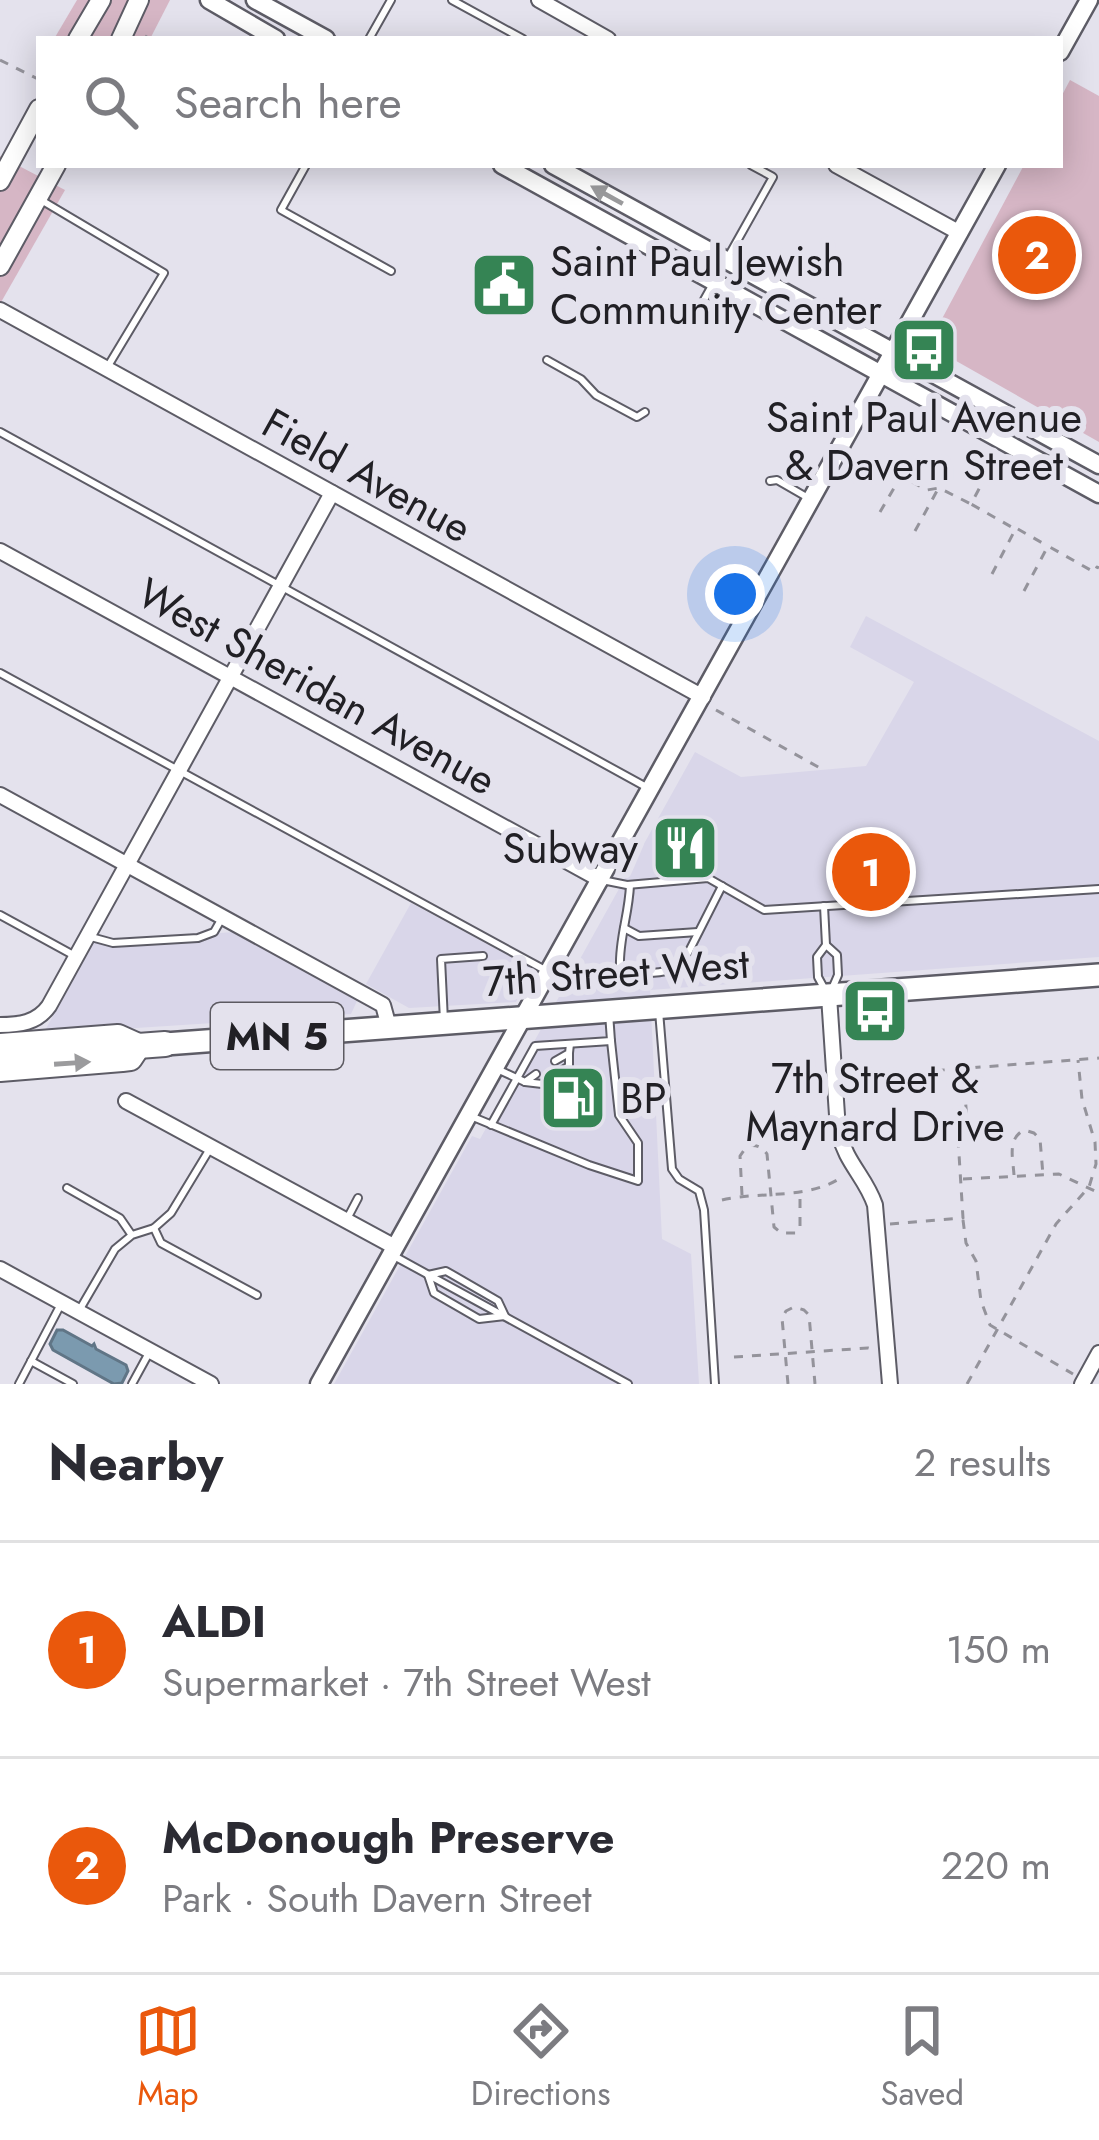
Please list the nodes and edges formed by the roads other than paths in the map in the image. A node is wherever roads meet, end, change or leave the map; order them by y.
1 (100, 0) edge
2 (139, 0) edge
3 (209, 0) edge
4 (255, 0) edge
5 (391, 0) edge
6 (452, 0) edge
7 (539, 0) edge
8 (1089, 0) edge
9 (80, 36) edge
10 (123, 36) edge
11 (271, 36) edge
12 (321, 36) edge
13 (371, 36) edge
14 (518, 36) edge
15 (603, 36) edge
16 (1063, 47) edge
17 (36, 115) edge
18 (54, 168) edge
19 (304, 168) edge
20 (507, 168) edge
21 (559, 168) edge
22 (756, 168) edge
23 (841, 168) edge
24 (996, 168) edge
25 (0, 181) edge
26 (38, 199) junction
27 (960, 233) junction
28 (727, 261) junction
29 (0, 266) edge
30 (391, 271) dead end
31 (715, 283) junction
32 (0, 310) edge
33 (691, 323) dead end
34 (893, 353) junction
35 (547, 360) dead end
36 (106, 369) junction
37 (881, 375) junction
38 (645, 412) dead end
39 (0, 432) edge
40 (1099, 465) edge
41 (770, 481) dead end
42 (332, 494) junction
43 (1099, 494) edge
44 (811, 499) junction
45 (0, 551) edge
46 (281, 586) junction
47 (0, 673) edge
48 (231, 676) junction
49 (709, 703) junction
50 (178, 770) junction
51 (651, 789) junction
52 (0, 795) edge
53 (126, 864) junction
54 (601, 880) junction
55 (630, 885) junction
56 (722, 886) junction
57 (1099, 889) edge
58 (824, 906) junction
59 (0, 915) edge
60 (222, 918) junction
61 (623, 928) junction
62 (698, 932) junction
63 (88, 935) junction
64 (826, 945) junction
65 (75, 956) junction
66 (483, 956) dead end
67 (548, 972) junction
68 (1099, 975) edge
69 (829, 996) junction
70 (659, 1007) junction
71 (609, 1011) junction
72 (524, 1019) junction
73 (445, 1024) junction
74 (0, 1025) edge
75 (388, 1028) junction
76 (611, 1041) junction
77 (165, 1044) joint
78 (0, 1046) edge
79 (138, 1046) junction
80 (570, 1048) junction
81 (555, 1061) dead end
82 (0, 1069) edge
83 (496, 1069) junction
84 (561, 1071) dead end
85 (536, 1074) dead end
86 (521, 1081) junction
87 (542, 1084) dead end
88 (126, 1100) dead end
89 (470, 1115) junction
90 (491, 1125) junction
91 (211, 1147) junction
92 (67, 1188) dead end
93 (358, 1198) dead end
94 (346, 1220) junction
95 (154, 1228) junction
96 (132, 1235) junction
97 (393, 1251) junction
98 (0, 1269) edge
99 (428, 1275) junction
100 (257, 1295) dead end
101 (62, 1303) junction
102 (79, 1312) junction
103 (505, 1316) junction
104 (149, 1351) junction
105 (1099, 1354) edge
106 (31, 1361) junction
107 (19, 1384) edge
108 (73, 1384) edge
109 (131, 1384) edge
110 (211, 1384) edge
111 (319, 1384) edge
112 (628, 1384) edge
113 (715, 1384) edge
114 (890, 1384) edge
115 (1082, 1384) edge

1 - 9 main road
2 - 10 main road
3 - 11 street
4 - 12 street
5 - 13 lane
6 - 14 lane
7 - 15 street
8 - 16 street
17 - 25 main road
18 - 26 main road
19 - 30 lane
20 - 31 street
28 -> 21 street
22 - 28 lane
23 - 27 street
24 - 27 street
26 - 29 main road
26 - 36 lane
27 - 34 street
28 - 31 lane
28 - 34 street
31 - 33 lane
31 - 37 street
32 - 36 street, Field Avenue
34 - 37 street
34 - 40 street
35 - 38 lane
36 - 42 street, Field Avenue
37 - 43 street
37 - 44 street
39 - 46 lane
41 - 44 lane
42 - 46 street
42 - 49 street, Field Avenue
44 - 49 street
45 - 48 street, West Sheridan Avenue
46 - 48 street
46 - 51 lane
47 - 50 lane
48 - 50 street
48 - 54 street, West Sheridan Avenue
49 - 51 street
50 - 53 street
50 - 67 lane
51 - 54 street
52 - 53 street
53 - 60 street
53 - 63 street
54 - 55 lane
54 - 67 street
55 - 56 lane
55 - 61 lane
56 - 58 lane
56 - 62 lane
57 - 58 lane
58 - 64 lane
59 - 65 lane
60 - 63 lane
60 - 75 street
61 - 62 lane
61 - 62 lane
63 - 65 street
64 - 69 lane
64 - 69 lane
65 - 74 street
66 - 73 lane
67 - 72 street
68 - 69 main road, 7th Street West / MN 5
69 - 70 main road, 7th Street West / MN 5
69 - 114 street
70 - 71 main road, 7th Street West / MN 5
70 - 113 lane
71 - 72 main road, 7th Street West / MN 5
71 - 76 lane
72 - 73 main road, 7th Street West / MN 5
72 - 83 street
73 - 75 main road, 7th Street West / MN 5
75 - 77 main road, 7th Street West / MN 5
76 - 80 lane
76 - 90 lane
77 - 79 highway, 7th Street West / MN 5
78 - 79 highway, MN 5
82 -> 79 highway, MN 5
80 - 81 lane
80 - 84 lane
80 - 86 lane
83 - 86 lane
83 - 89 street
85 - 86 lane
86 - 87 lane
86 - 90 lane
88 - 91 street
89 - 90 lane
89 - 97 street
91 - 94 street
91 - 95 lane
92 - 96 lane
93 - 94 lane
94 - 97 street
95 - 96 lane
95 - 100 lane
96 - 102 lane
97 - 99 lane
97 - 111 street
98 - 101 street
99 - 103 lane
99 - 103 lane
101 - 102 street
101 - 106 lane
102 - 104 street
103 - 112 lane
104 - 109 lane
104 - 110 street
105 - 115 street
106 - 107 lane
106 - 108 lane

